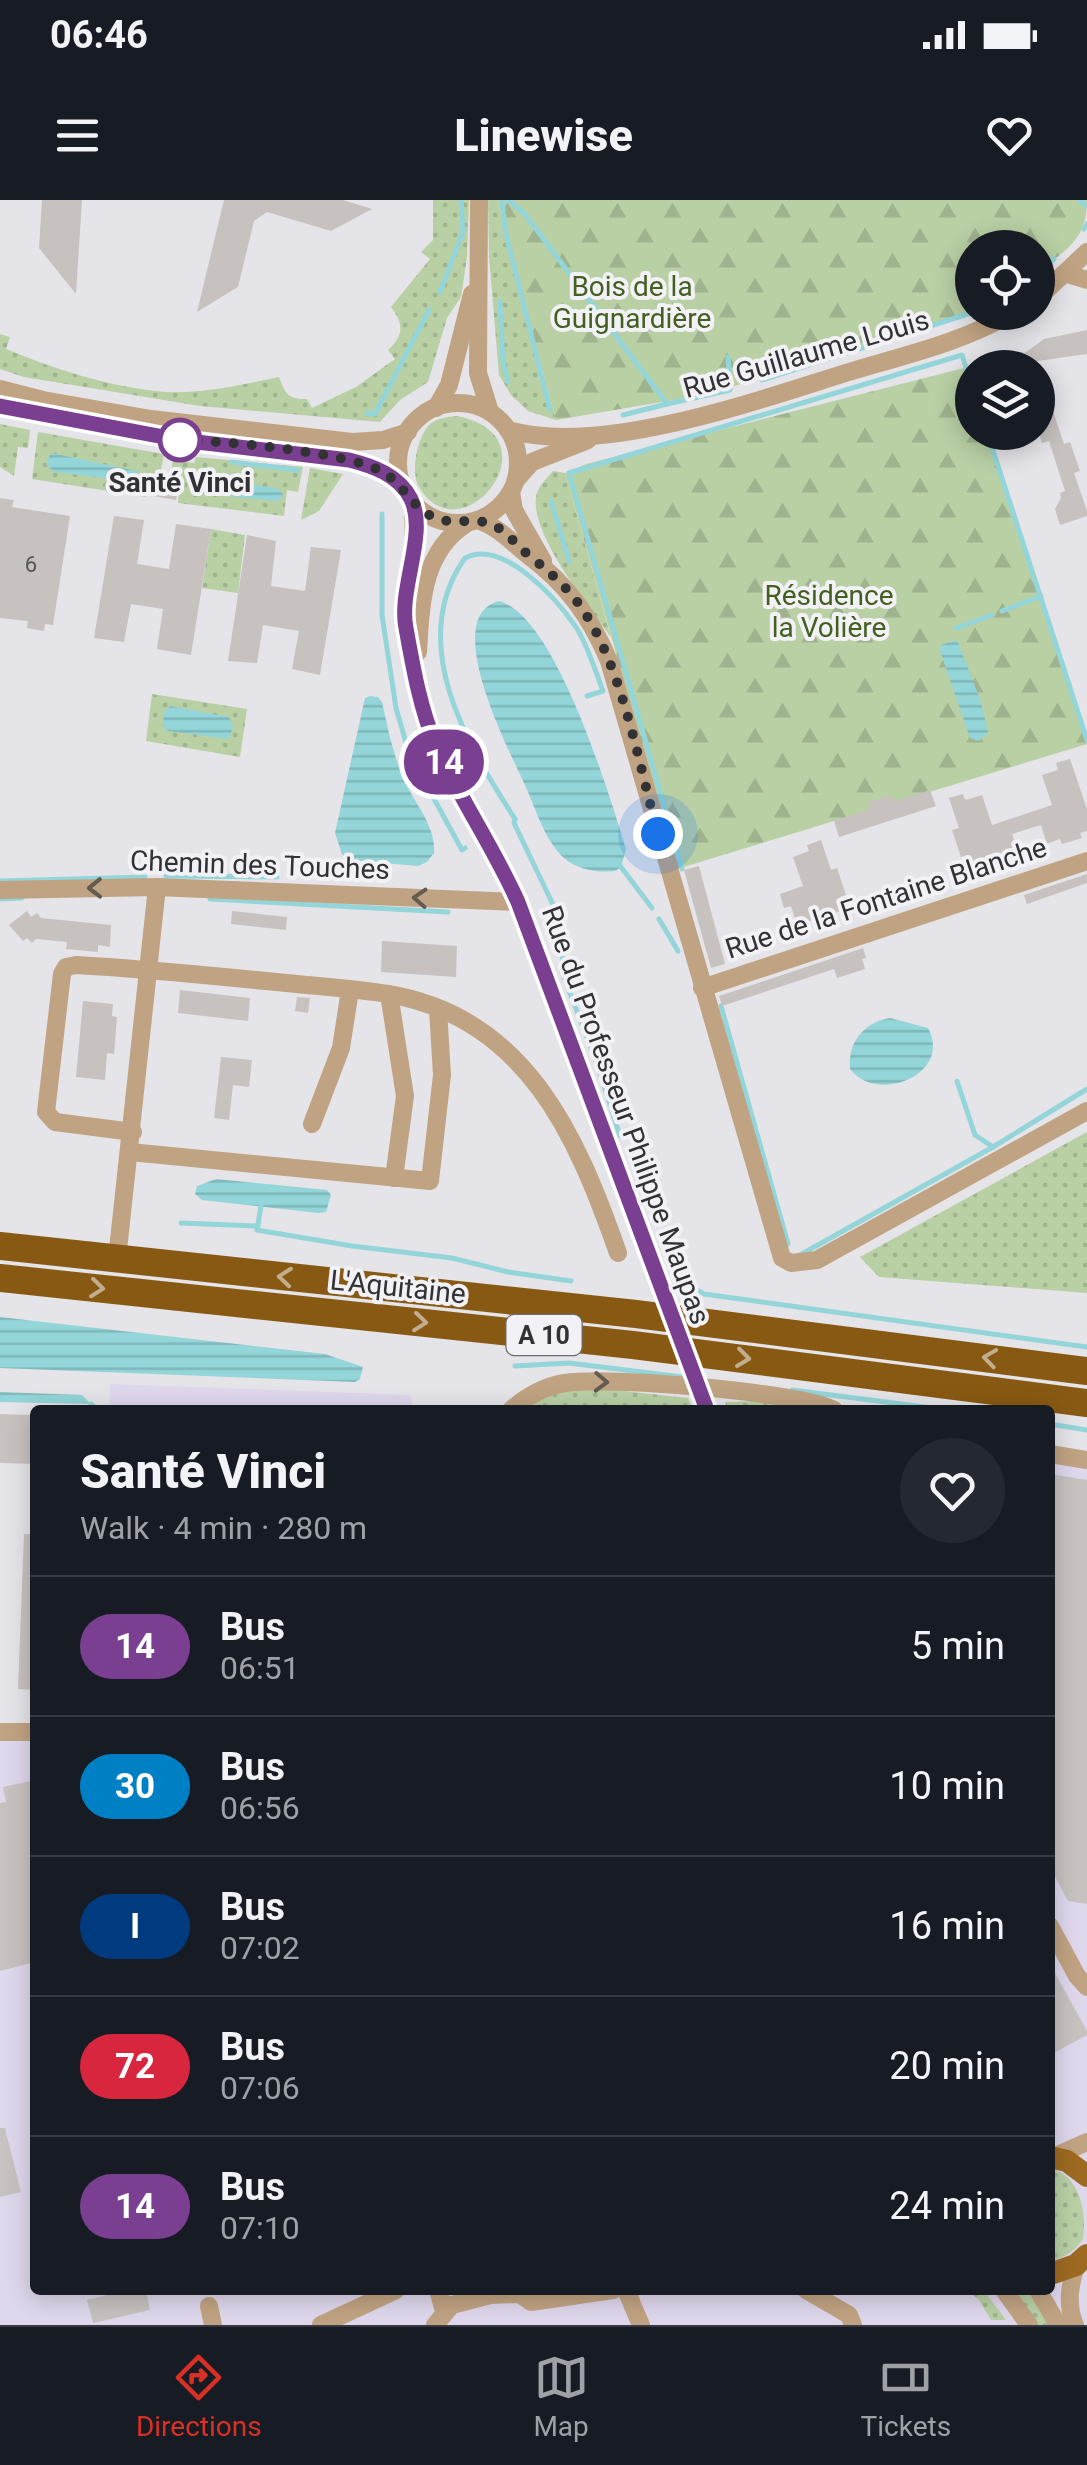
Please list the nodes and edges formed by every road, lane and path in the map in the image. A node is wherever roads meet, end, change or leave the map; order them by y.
1 (479, 200) edge
2 (1087, 252) edge
3 (478, 274) junction
4 (1067, 274) junction
5 (1087, 280) edge
6 (1055, 284) edge
7 (976, 330) edge
8 (0, 389) edge
9 (0, 406) edge
10 (436, 408) junction
11 (490, 412) junction
12 (508, 430) junction
13 (408, 432) junction
14 (608, 434) junction
15 (403, 486) junction
16 (513, 486) junction
17 (414, 503) junction
18 (473, 521) junction
19 (545, 566) junction
20 (416, 678) junction
21 (1087, 860) edge
22 (156, 887) junction
23 (0, 890) edge
24 (518, 902) junction
25 (149, 969) junction
26 (702, 988) junction
27 (350, 990) junction
28 (389, 994) junction
29 (438, 1009) junction
30 (1087, 1111) edge
31 (312, 1124) dead end
32 (132, 1132) junction
33 (130, 1152) junction
34 (394, 1178) junction
35 (0, 1246) edge
36 (618, 1253) dead end
37 (118, 1259) junction
38 (0, 1278) edge
39 (1087, 1371) edge
40 (1087, 1403) edge
41 (518, 1405) edge
42 (705, 1405) edge
43 (821, 1405) edge
44 (1055, 1455) edge
45 (1087, 1460) edge
46 (0, 1732) edge
47 (30, 1732) edge
48 (1055, 1935) edge
49 (1087, 1987) edge
50 (1087, 2142) edge
51 (1055, 2156) edge
52 (1055, 2158) edge
53 (1087, 2176) edge
54 (1082, 2260) edge
55 (1055, 2272) edge
56 (385, 2295) edge
57 (483, 2295) edge
58 (521, 2295) edge
59 (579, 2295) edge
60 (628, 2295) edge
61 (815, 2295) edge
62 (1008, 2295) edge
63 (1041, 2295) edge
64 (209, 2306) dead end
65 (440, 2318) edge
66 (214, 2325) edge
67 (321, 2325) edge
68 (640, 2325) edge
69 (853, 2325) edge
70 (1029, 2325) edge
71 (1058, 2325) edge
72 (1075, 2325) edge

1 - 3 street
2 - 4 street
3 - 10 street
3 - 11 street
4 - 5 street
4 - 6 street
7 - 14 street, Rue Guillaume Louis
8 - 13 street
9 - 15 street
10 - 11 street
10 - 13 street
11 - 12 street
12 - 14 street, Rue Guillaume Louis
12 - 16 street
13 - 15 street
14 - 16 street, Rue Guillaume Louis
15 - 17 street
16 - 18 street
16 - 19 street, Rue de la Fontaine Blanche
17 - 18 street
17 - 20 street, Rue du Professeur Philippe Maupas
18 - 19 street, Rue de la Fontaine Blanche
18 - 20 street, Rue du Professeur Philippe Maupas
19 - 26 street, Rue de la Fontaine Blanche
20 - 24 street, Rue du Professeur Philippe Maupas
21 - 26 street, Rue de la Fontaine Blanche
22 -> 23 street, Chemin des Touches
24 -> 22 street, Chemin des Touches
22 - 25 street
24 - 42 street, Rue du Professeur Philippe Maupas
25 - 27 street
25 - 32 street
25 - 32 street
26 - 30 street, Rue de la Fontaine Blanche
27 - 28 street
27 - 31 street
28 - 29 street
28 - 34 street
29 - 34 street
29 - 36 street
32 - 33 street
33 - 34 street
33 - 37 street
35 - 37 highway, L'Aquitaine / A 10
39 -> 37 highway, L'Aquitaine / A 10
38 -> 40 highway, L'Aquitaine / A 10
41 -> 43 street
44 - 45 street
46 - 47 street
48 - 49 street
50 - 51 street
52 - 53 main road
54 - 55 main road
54 - 72 street
56 - 67 street
57 - 65 street
58 - 59 street
60 - 68 street
61 - 69 street
62 - 70 street
63 - 71 street
64 - 66 street

